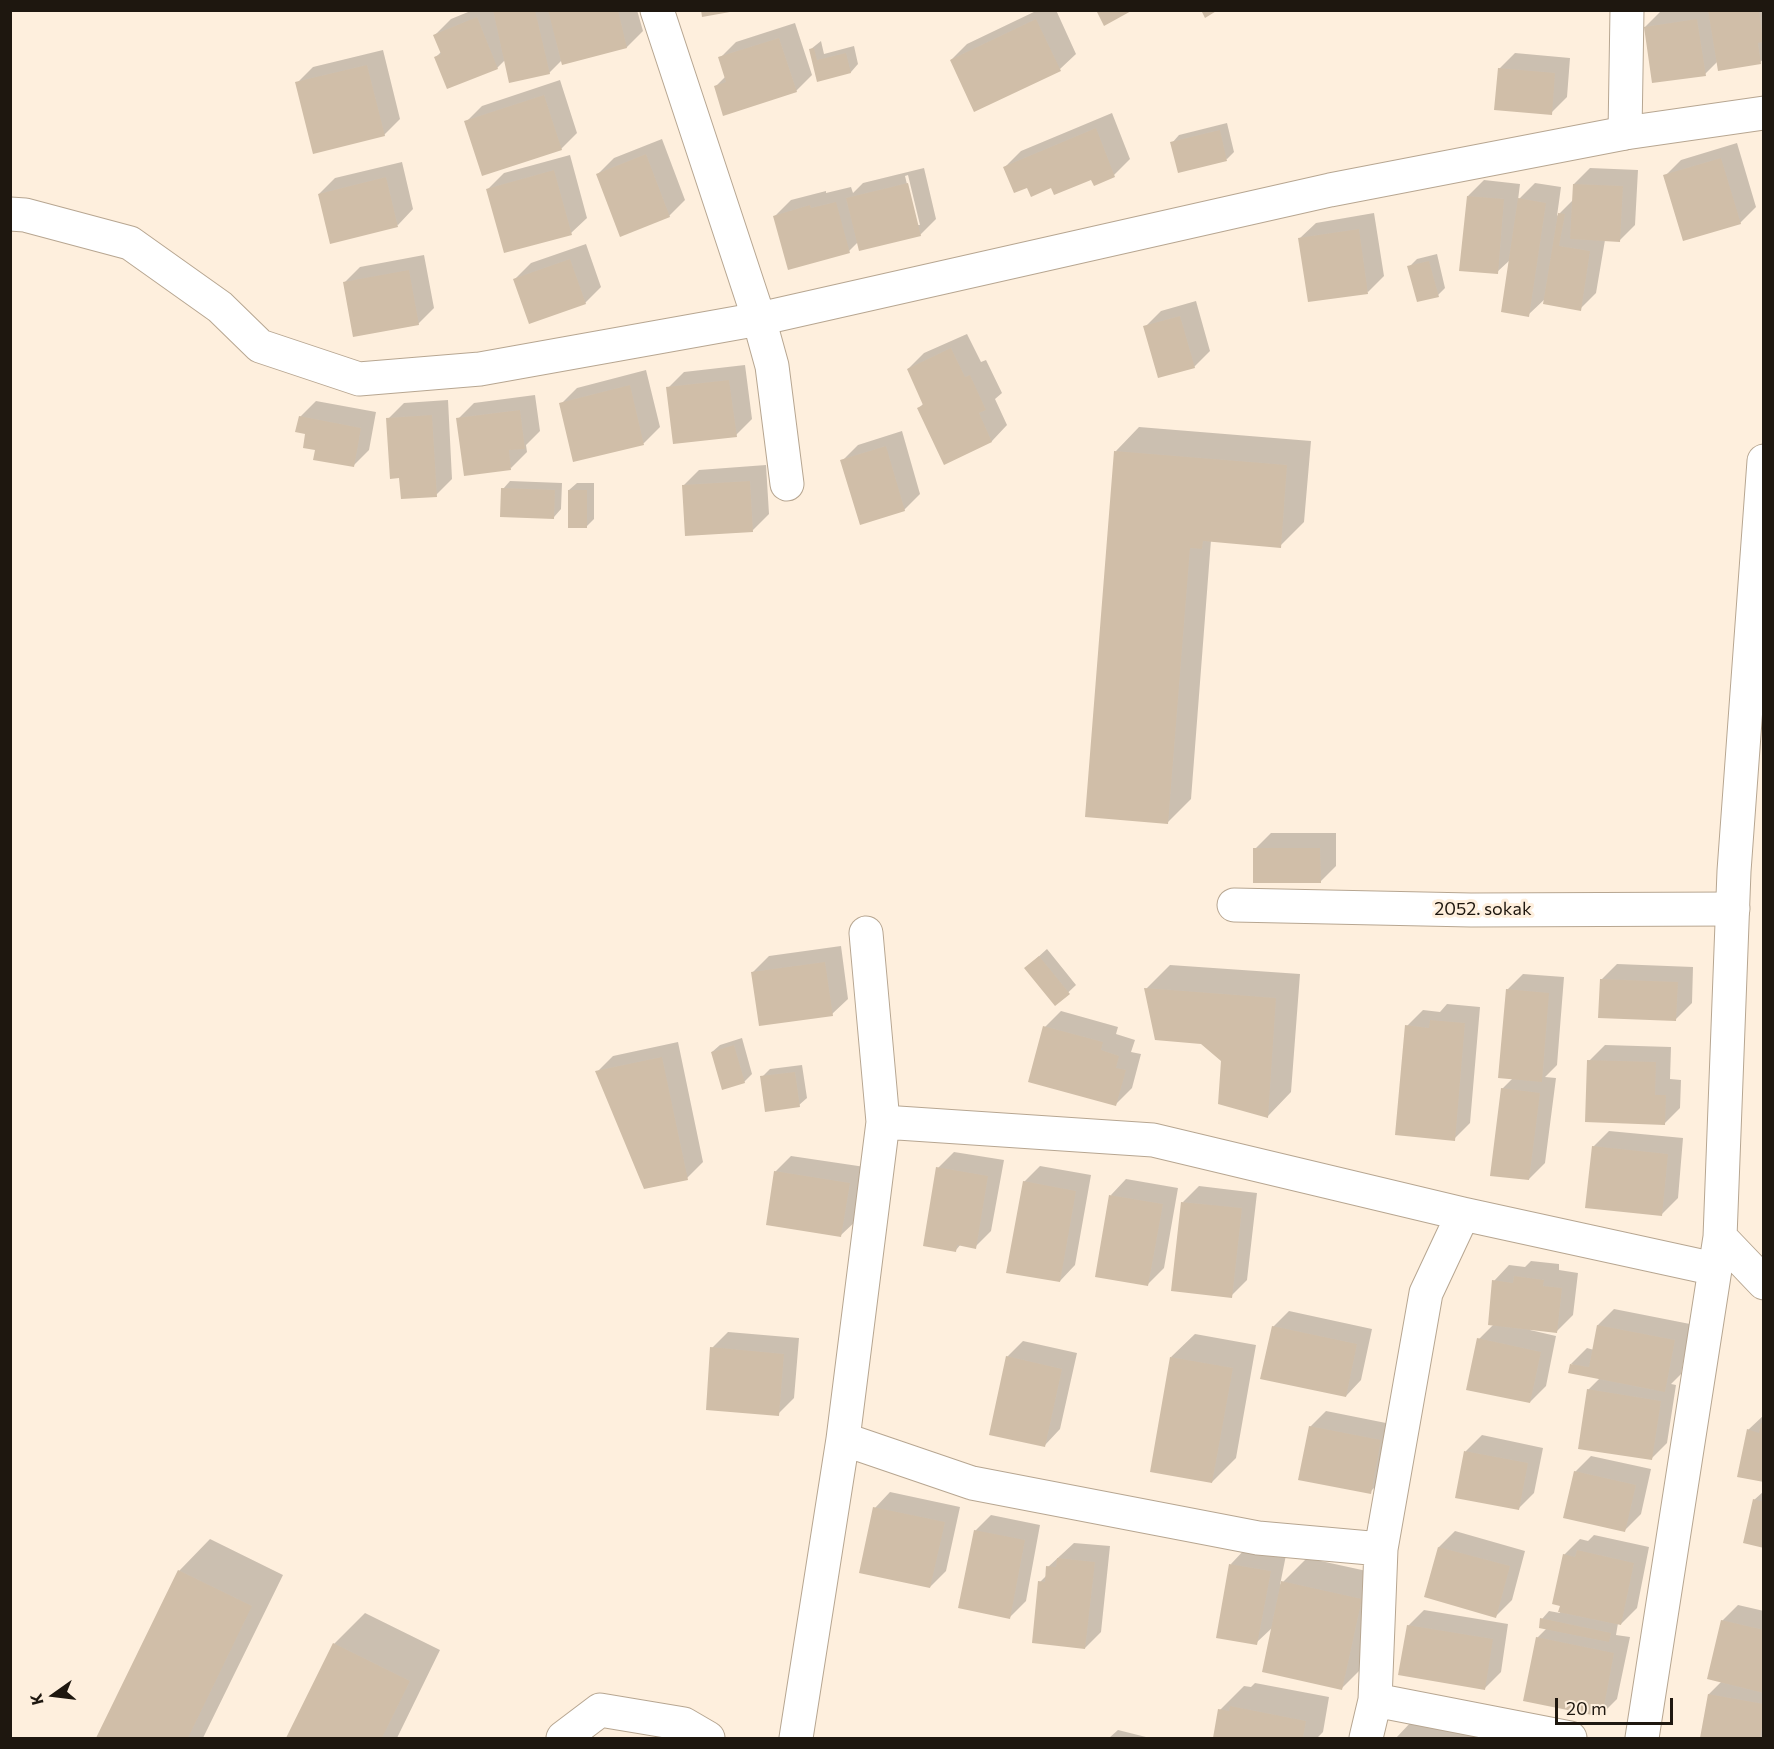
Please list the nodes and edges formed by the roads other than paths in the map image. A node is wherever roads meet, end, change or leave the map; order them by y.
1 (657, 10) edge
2 (1627, 10) edge
3 (1764, 113) edge
4 (1625, 133) junction
5 (10, 214) edge
6 (759, 320) junction
7 (1764, 461) edge
8 (787, 484) dead end
9 (1761, 531) edge
10 (1234, 905) dead end
11 (1733, 909) junction
12 (866, 933) dead end
13 (884, 1122) junction
14 (1462, 1214) junction
15 (1720, 1237) junction
16 (1714, 1269) junction
17 (1760, 1274) edge
18 (843, 1439) junction
19 (1381, 1549) junction
20 (1375, 1700) junction
21 (563, 1738) edge
22 (708, 1738) edge
23 (796, 1738) edge
24 (1366, 1738) edge
25 (1570, 1738) edge
26 (1642, 1738) edge

1 - 6 street
2 - 4 street
3 - 4 street
4 - 6 street
5 - 6 street
6 - 8 street
7 - 9 street
9 - 11 street
10 - 11 street, 2052. sokak
11 - 15 street
12 - 13 street
13 - 14 street
13 - 18 street
14 - 16 street
14 - 19 street
15 - 16 street
15 - 17 street
16 - 26 street
18 - 19 street
18 - 23 street
19 - 20 street
20 - 24 street
20 - 25 street
21 - 22 street

